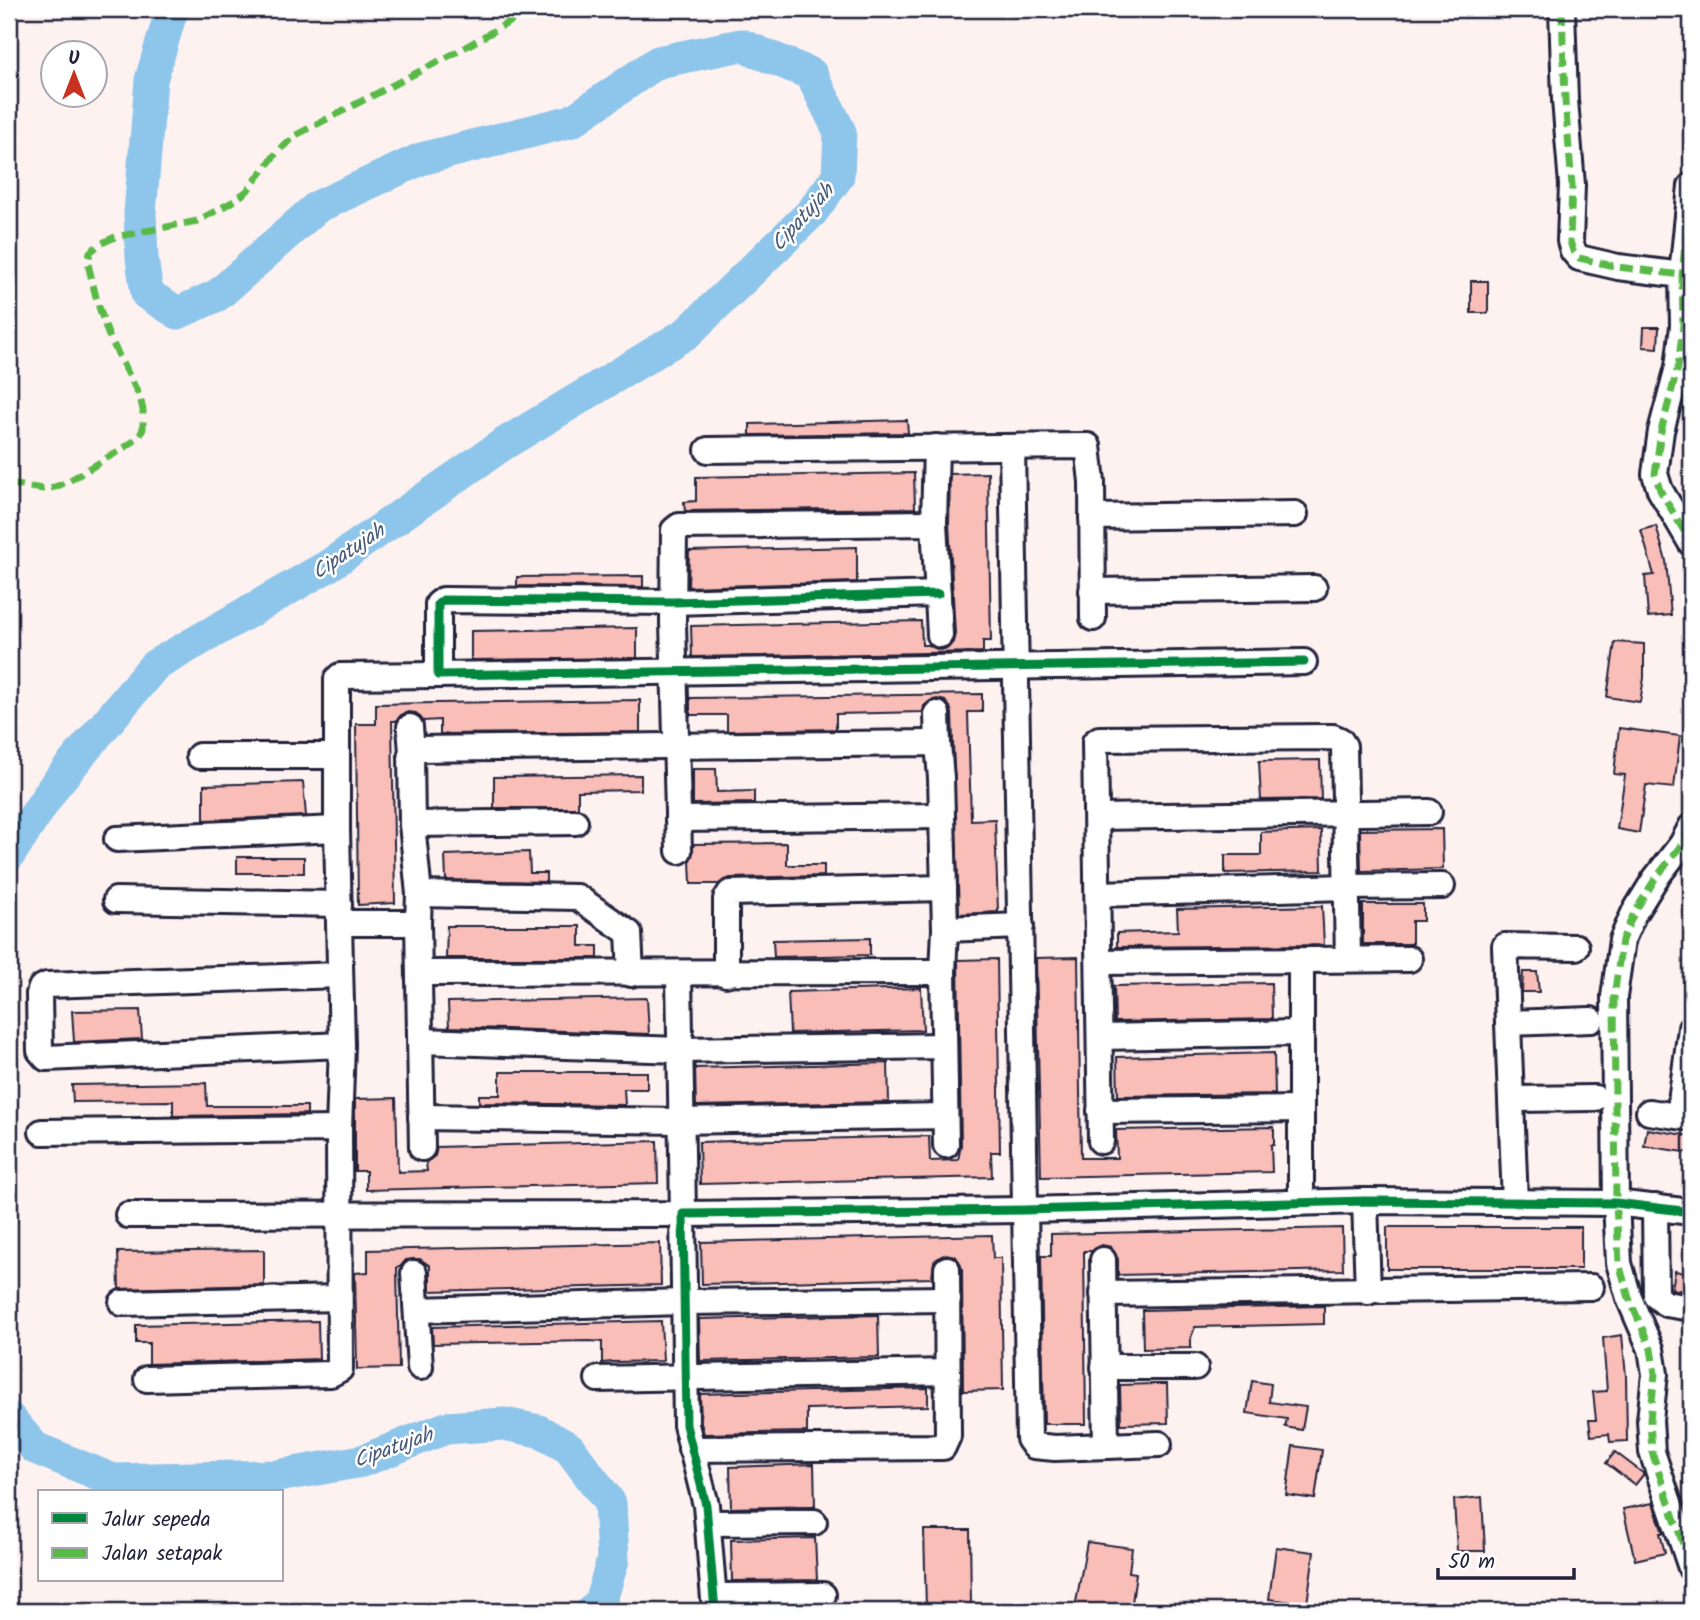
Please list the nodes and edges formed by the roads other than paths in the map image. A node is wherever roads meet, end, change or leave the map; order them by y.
1 (1562, 9) edge
2 (1691, 186) edge
3 (1686, 276) edge
4 (936, 447) junction
5 (1012, 447) junction
6 (708, 450) dead end
7 (1296, 514) dead end
8 (1092, 517) junction
9 (934, 523) junction
10 (1691, 543) edge
11 (1314, 588) dead end
12 (1092, 591) junction
13 (938, 594) junction
14 (673, 602) junction
15 (1093, 618) dead end
16 (940, 635) dead end
17 (1304, 662) dead end
18 (1017, 665) junction
19 (674, 673) junction
20 (438, 675) junction
21 (937, 714) dead end
22 (410, 727) dead end
23 (938, 744) junction
24 (676, 746) junction
25 (412, 752) junction
26 (336, 755) junction
27 (199, 756) dead end
28 (1347, 812) junction
29 (1429, 812) dead end
30 (942, 816) junction
31 (1097, 817) junction
32 (678, 820) junction
33 (575, 822) dead end
34 (412, 824) junction
35 (1691, 827) edge
36 (337, 829) junction
37 (117, 839) dead end
38 (679, 851) dead end
39 (1441, 886) dead end
40 (1347, 887) junction
41 (944, 888) junction
42 (419, 894) junction
43 (1098, 894) junction
44 (117, 900) dead end
45 (339, 913) junction
46 (418, 923) junction
47 (1021, 926) junction
48 (945, 929) junction
49 (1576, 947) dead end
50 (1348, 959) junction
51 (1409, 959) dead end
52 (1099, 961) junction
53 (1301, 961) junction
54 (943, 972) junction
55 (419, 973) junction
56 (631, 974) junction
57 (679, 974) junction
58 (726, 974) junction
59 (340, 975) junction
60 (1591, 1020) dead end
61 (1508, 1023) junction
62 (1299, 1033) junction
63 (1100, 1037) junction
64 (1690, 1037) edge
65 (421, 1041) junction
66 (342, 1045) junction
67 (944, 1046) junction
68 (680, 1050) junction
69 (1595, 1098) dead end
70 (1511, 1099) junction
71 (1300, 1109) junction
72 (1100, 1111) junction
73 (1649, 1112) dead end
74 (945, 1116) junction
75 (421, 1117) junction
76 (1685, 1117) edge
77 (680, 1121) junction
78 (339, 1129) junction
79 (42, 1132) dead end
80 (1101, 1141) dead end
81 (946, 1145) dead end
82 (422, 1148) dead end
83 (1366, 1201) junction
84 (1301, 1202) junction
85 (1515, 1203) junction
86 (1616, 1203) junction
87 (1655, 1207) junction
88 (1024, 1210) junction
89 (1691, 1212) edge
90 (683, 1214) junction
91 (128, 1215) dead end
92 (340, 1216) junction
93 (1103, 1260) dead end
94 (947, 1269) dead end
95 (414, 1273) dead end
96 (1591, 1287) dead end
97 (1368, 1292) junction
98 (1103, 1294) junction
99 (339, 1298) junction
100 (947, 1299) junction
101 (683, 1302) junction
102 (122, 1303) dead end
103 (1691, 1308) edge
104 (416, 1310) junction
105 (419, 1367) dead end
106 (1104, 1367) junction
107 (1195, 1367) dead end
108 (948, 1372) junction
109 (684, 1378) junction
110 (147, 1379) dead end
111 (598, 1379) dead end
112 (1159, 1444) dead end
113 (1106, 1446) junction
114 (691, 1449) junction
115 (814, 1522) dead end
116 (708, 1523) junction
117 (1691, 1567) edge
118 (823, 1595) dead end
119 (715, 1604) edge

1 - 3 street
2 - 3 street
3 - 10 street
4 - 5 street
4 - 6 street
4 - 9 street
5 - 8 street
5 - 18 street
7 - 8 street
8 - 12 street
9 - 13 street
9 - 14 street
11 - 12 street
12 - 15 street
13 - 14 street
13 - 16 street
14 - 19 street
14 - 20 street
17 - 18 street
18 - 19 street
18 - 47 street
19 - 20 street
19 - 24 street
20 - 26 street
21 - 23 street
22 - 25 street
23 - 24 street
23 - 30 street
24 - 25 street
24 - 32 street
25 - 34 street
26 - 27 street
26 - 36 street
28 - 29 street
28 - 31 street
28 - 31 street
28 - 40 street
30 - 32 street
30 - 41 street
31 - 43 street
32 - 38 street
33 - 34 street
34 - 42 street
35 - 86 street
36 - 37 street
36 - 45 street
39 - 40 street
40 - 43 street
40 - 50 street
41 - 48 street
41 - 58 street
42 - 46 street
42 - 56 street
43 - 52 street
44 - 45 street
45 - 46 street
45 - 59 street
46 - 55 street
47 - 48 street
47 - 88 street
48 - 54 street
49 - 61 street
50 - 51 street
50 - 53 street
52 - 53 street
52 - 63 street
53 - 62 street
54 - 58 street
54 - 67 street
55 - 56 street
55 - 65 street
56 - 57 street
57 - 58 street
57 - 68 street
59 - 66 street
59 - 66 street
60 - 61 street
61 - 70 street
62 - 63 street
62 - 71 street
63 - 72 street
64 - 76 street
65 - 68 street
65 - 75 street
66 - 78 street
67 - 68 street
67 - 74 street
68 - 77 street
69 - 70 street
70 - 85 street
71 - 72 street
71 - 84 street
72 - 80 street
73 - 76 street
74 - 77 street
74 - 81 street
75 - 77 street
75 - 82 street
77 - 90 street
78 - 79 street
78 - 92 street
83 - 84 street
83 - 85 street
83 - 97 street
84 - 88 street
85 - 86 street
86 - 87 street
86 - 117 street
87 - 89 street
87 - 103 street
88 - 90 street
88 - 113 street
90 - 92 street
90 - 101 street
91 - 92 street
92 - 99 street
93 - 98 street
94 - 100 street
95 - 104 street
96 - 97 street
97 - 98 street
98 - 106 street
99 - 102 street
99 - 110 street
100 - 101 street
100 - 108 street
101 - 104 street
101 - 109 street
104 - 105 street
106 - 107 street
106 - 113 street
108 - 109 street
108 - 114 street
109 - 111 street
109 - 114 street
112 - 113 street
114 - 116 street
115 - 116 street
116 - 119 street
118 - 119 street

